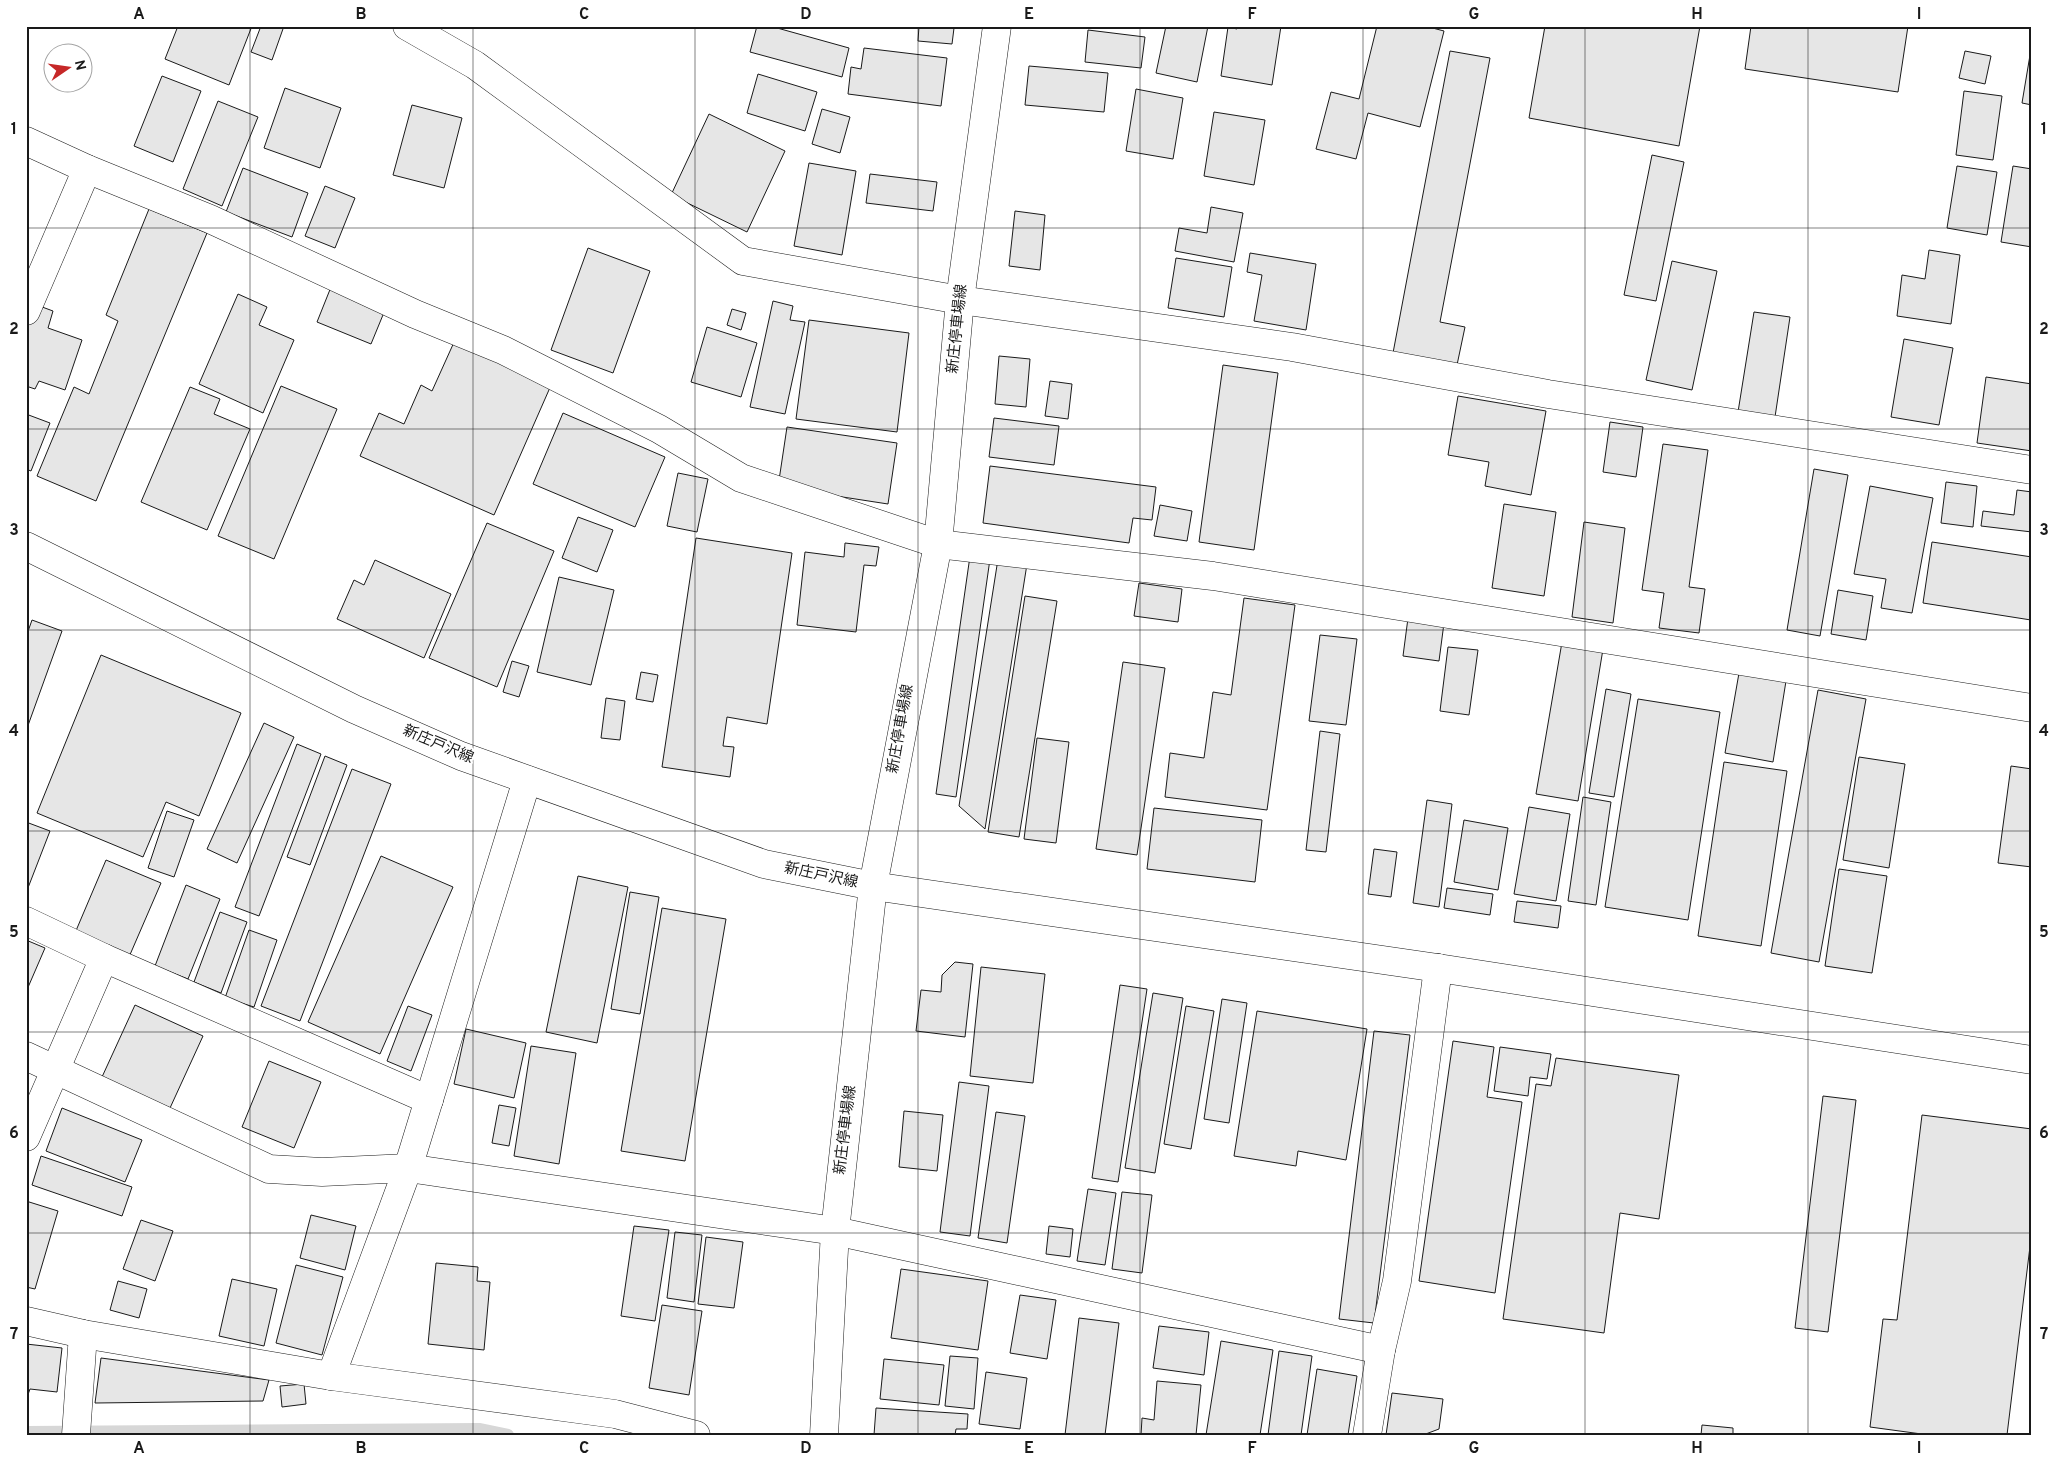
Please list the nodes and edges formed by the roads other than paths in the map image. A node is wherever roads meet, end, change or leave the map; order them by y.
1 (407, 26) edge
2 (997, 26) edge
3 (26, 141) edge
4 (87, 169) junction
5 (960, 300) junction
6 (26, 311) edge
7 (2032, 470) edge
8 (938, 544) junction
9 (26, 546) edge
10 (2032, 708) edge
11 (527, 780) junction
12 (873, 886) junction
13 (26, 921) edge
14 (104, 958) junction
15 (1438, 968) junction
16 (26, 1056) edge
17 (2032, 1060) edge
18 (56, 1070) junction
19 (429, 1100) junction
20 (26, 1137) edge
21 (408, 1168) junction
22 (835, 1231) junction
23 (26, 1321) edge
24 (82, 1334) junction
25 (1381, 1350) junction
26 (331, 1376) junction
27 (76, 1435) edge
28 (696, 1435) edge
29 (824, 1435) edge
30 (1367, 1435) edge

1 - 5 street
2 - 5 street, 新庄停車場線
3 - 4 street
4 - 6 street
4 - 8 street
5 - 7 street
5 - 8 street, 新庄停車場線
8 - 10 street
8 - 12 street, 新庄停車場線
9 - 11 street, 新庄戸沢線
11 - 12 street, 新庄戸沢線
11 - 19 street
12 - 15 street, 新庄戸沢線
12 - 22 street, 新庄停車場線
13 - 14 street
14 - 18 street
14 - 19 street
15 - 17 street, 新庄戸沢線
15 - 25 street
16 - 18 street
18 - 20 street
18 - 21 street
19 - 21 street
21 - 22 street
21 - 26 street
22 - 25 street
22 - 29 street, 新庄停車場線
23 - 24 street
24 - 26 street
24 - 27 street
25 - 30 street
26 - 28 street

